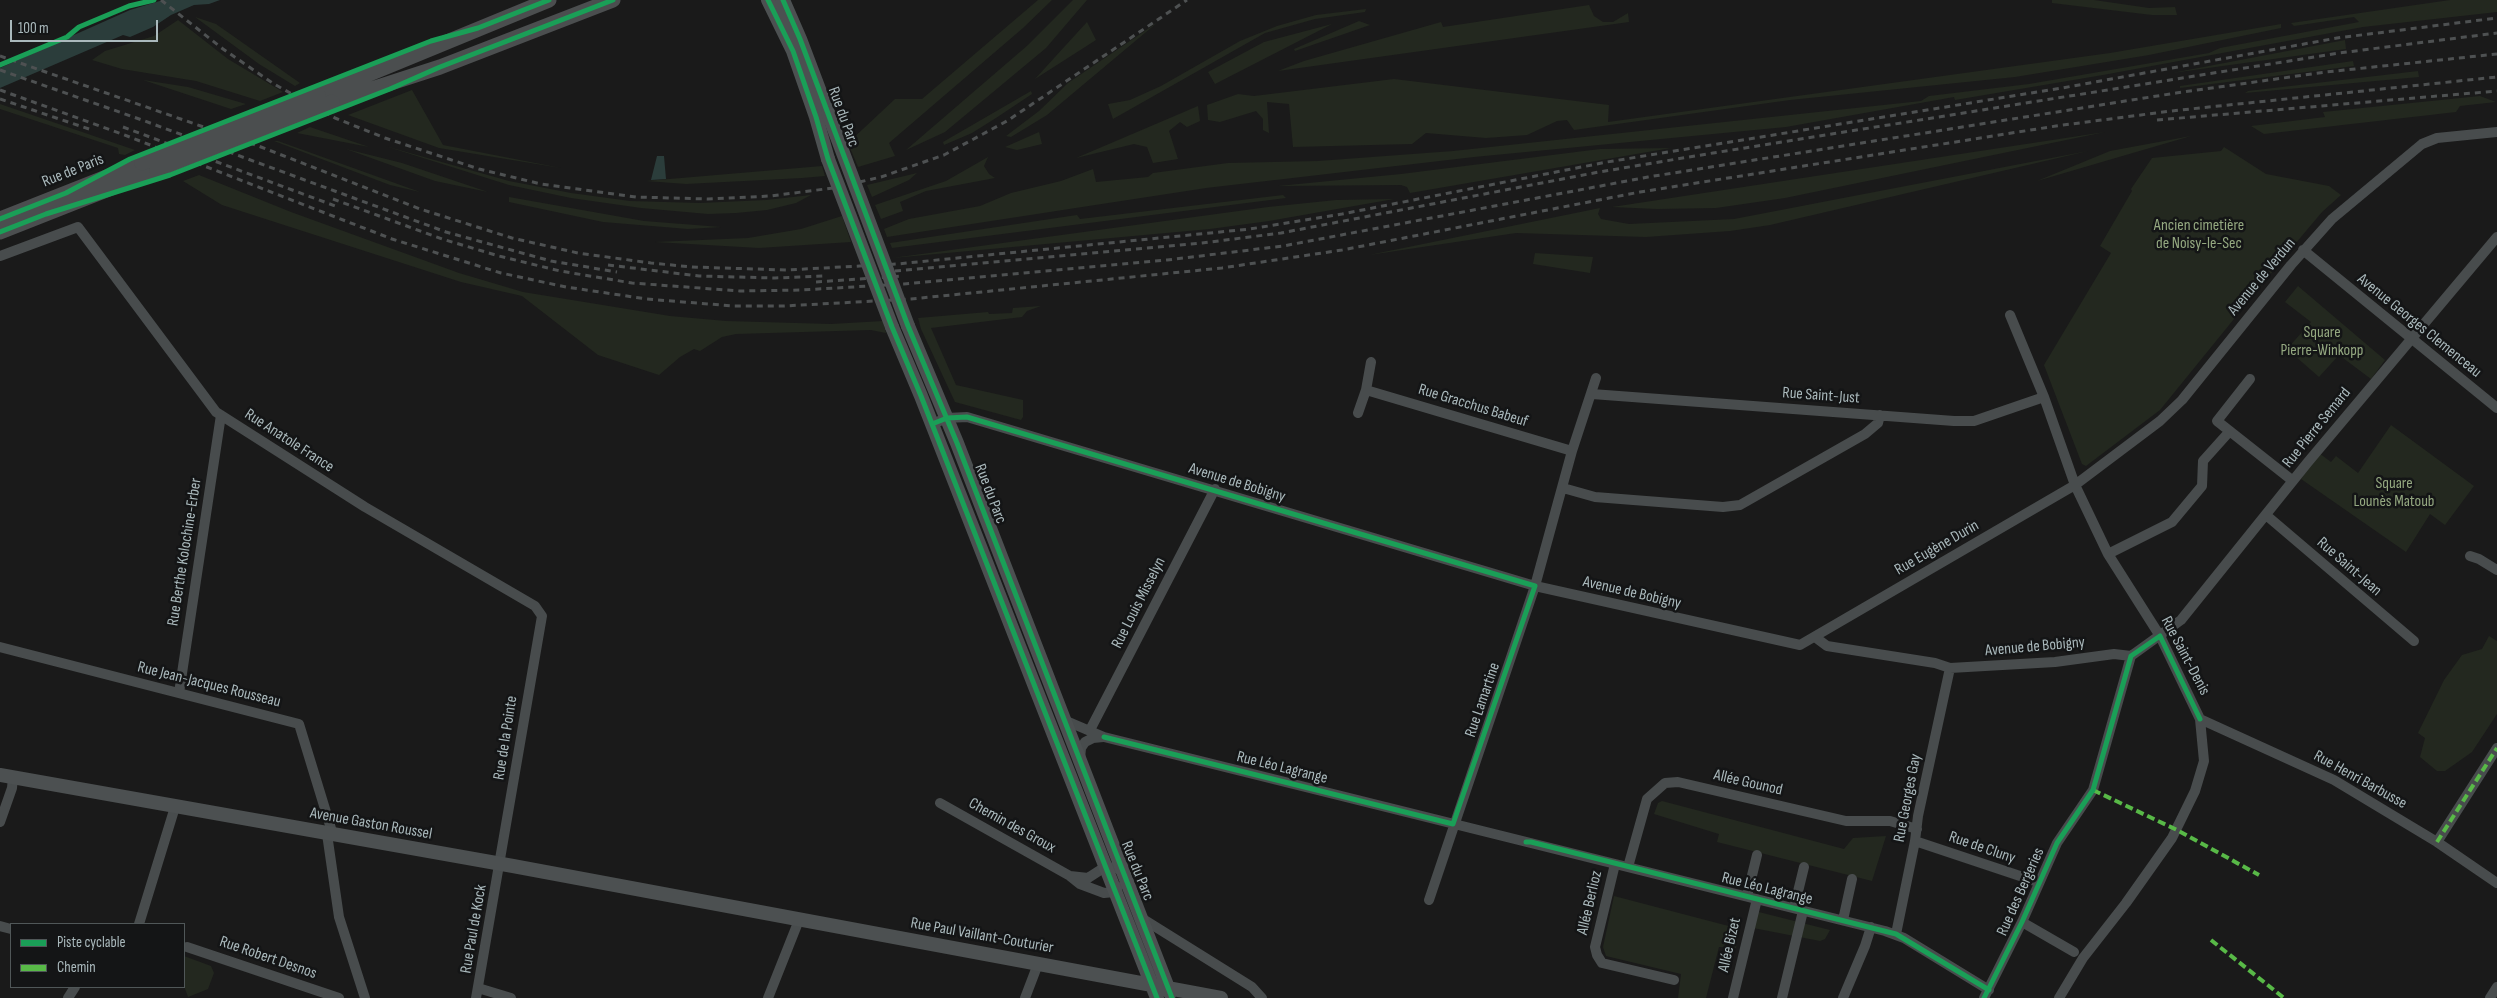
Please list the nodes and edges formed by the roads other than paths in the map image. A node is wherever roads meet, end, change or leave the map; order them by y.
1 (550, 0) edge
2 (613, 0) edge
3 (768, 0) edge
4 (783, 0) edge
5 (822, 115) junction
6 (2497, 132) edge
7 (0, 219) edge
8 (0, 232) edge
9 (2497, 236) edge
10 (2303, 250) junction
11 (0, 256) edge
12 (2010, 315) dead end
13 (2411, 339) junction
14 (1371, 362) dead end
15 (1596, 378) dead end
16 (2250, 379) dead end
17 (1366, 390) junction
18 (1592, 394) junction
19 (2044, 396) junction
20 (2497, 408) edge
21 (1358, 413) dead end
22 (222, 415) junction
23 (1880, 415) junction
24 (947, 418) junction
25 (932, 424) junction
26 (2229, 432) junction
27 (1572, 451) junction
28 (2293, 481) junction
29 (2075, 485) junction
30 (1563, 488) junction
31 (1215, 489) junction
32 (2266, 515) junction
33 (2108, 554) junction
34 (2470, 556) dead end
35 (2497, 570) edge
36 (1535, 586) junction
37 (542, 616) joint
38 (2160, 636) junction
39 (1815, 638) junction
40 (2414, 641) dead end
41 (0, 647) edge
42 (2131, 656) junction
43 (1950, 668) junction
44 (179, 693) junction
45 (2200, 719) junction
46 (1064, 720) junction
47 (1090, 730) junction
48 (1104, 737) junction
49 (2497, 748) edge
50 (1080, 760) junction
51 (6, 776) edge
52 (0, 802) edge
53 (940, 803) dead end
54 (175, 807) junction
55 (0, 822) edge
56 (1454, 824) junction
57 (1916, 829) junction
58 (330, 834) junction
59 (1915, 841) junction
60 (2437, 842) junction
61 (1757, 855) dead end
62 (1615, 864) junction
63 (500, 865) junction
64 (1628, 867) junction
65 (1804, 867) dead end
66 (1099, 871) junction
67 (1125, 873) junction
68 (1070, 876) junction
69 (1852, 879) dead end
70 (2038, 882) junction
71 (2497, 883) edge
72 (1095, 890) junction
73 (1114, 892) junction
74 (1752, 898) junction
75 (1429, 900) dead end
76 (736, 908) joint
77 (1798, 910) junction
78 (1143, 919) junction
79 (799, 920) junction
80 (1843, 920) junction
81 (2022, 922) junction
82 (139, 923) edge
83 (1871, 927) junction
84 (1896, 934) junction
85 (188, 947) dead end
86 (2074, 952) dead end
87 (1038, 964) junction
88 (1674, 980) dead end
89 (1151, 984) junction
90 (2497, 987) edge
91 (477, 993) edge
92 (1170, 993) edge
93 (1986, 994) edge
94 (340, 998) edge
95 (365, 998) edge
96 (512, 998) edge
97 (768, 998) edge
98 (1025, 998) edge
99 (1157, 998) edge
100 (1222, 998) edge
101 (1262, 998) edge
102 (1733, 998) edge
103 (1782, 998) edge
104 (1843, 998) edge
105 (2059, 998) edge
106 (2490, 998) edge

1 - 7 main road, Rue de Paris, bridge
2 - 8 main road, bridge
3 - 5 main road, Rue du Parc
4 - 5 main road, Rue du Parc
5 - 24 main road, Rue du Parc, bridge
5 - 25 main road, Rue du Parc, bridge
6 - 10 street, Avenue de Verdun
9 - 13 street, Rue Pierre Semard
10 - 13 street, Avenue Georges Clemenceau
10 - 29 street, Avenue de Verdun
11 - 22 street, Rue Anatole France
12 - 19 street, Rue Saint-Denis
13 - 20 street, Avenue Georges Clemenceau
13 - 28 street, Rue Pierre Semard
14 - 17 street
15 - 18 street
16 - 26 street
17 - 21 street
17 - 27 street, Rue Gracchus Babeuf
18 - 23 street, Rue Saint-Just
18 - 27 street
19 - 23 street, Rue Saint-Just
19 - 29 street, Rue Saint-Denis
22 - 37 street, Rue Anatole France
22 - 44 street, Rue Berthe Kolochine-Erber
23 - 30 street
24 - 25 street, Avenue de Bobigny
24 - 31 street, Avenue de Bobigny
24 - 46 main road, Rue du Parc
25 - 66 main road, Rue du Parc
26 - 28 street
26 - 33 street
27 - 30 street
28 - 32 street, Rue Pierre Semard
29 - 33 street, Rue Saint-Denis
29 - 39 street, Rue Eugène Durin
30 - 36 street
31 - 36 street, Avenue de Bobigny
31 - 47 street, Rue Louis Misselyn
32 - 38 street, Rue Pierre Semard
32 - 40 street, Rue Saint-Jean
33 - 38 street, Rue Saint-Denis
34 - 35 street
36 - 39 street, Avenue de Bobigny
36 - 56 street, Rue Lamartine
37 - 63 street, Rue de la Pointe
38 - 42 street, Rue Pierre Semard
38 - 45 street, Rue Saint-Denis
39 - 43 street, Avenue de Bobigny
41 - 44 street, Rue Jean-Jacques Rousseau
42 - 43 street, Avenue de Bobigny
42 - 70 street, Rue des Bergeries
43 - 57 street, Rue Georges Gay
44 - 58 street, Rue Jean-Jacques Rousseau
45 - 60 street, Rue Henri Barbusse
45 - 105 street, Rue Saint-Denis
46 - 47 street, Rue Léo Lagrange
46 - 50 main road, Rue du Parc
47 - 48 street, Rue Léo Lagrange
48 - 50 street
48 - 56 street, Rue Léo Lagrange
49 - 60 street
50 - 67 main road, Rue du Parc
51 - 52 street
51 - 54 main road, Avenue Gaston Roussel
51 - 55 street
53 - 68 street, Chemin des Groux
54 - 58 main road, Avenue Gaston Roussel
54 - 82 street
56 - 62 street, Rue Léo Lagrange
56 - 75 street, Rue Lamartine
57 - 59 street, Rue Georges Gay
57 - 64 street, Allée Gounod
58 - 63 main road, Avenue Gaston Roussel
58 - 95 street
59 - 70 street, Rue de Cluny
59 - 84 street, Rue Georges Gay
60 - 71 street, Rue Henri Barbusse
61 - 74 street, Allée Bizet
62 - 64 street, Rue Léo Lagrange
62 - 88 street, Allée Berlioz
63 - 76 main road, Avenue Gaston Roussel
63 - 91 street, Rue Paul de Kock
64 - 74 street, Rue Léo Lagrange
65 - 77 street
66 - 67 street, Rue du Parc
66 - 68 street
66 - 72 street
66 - 73 main road, Rue du Parc
67 - 73 street, Rue du Parc
67 - 78 main road, Rue du Parc
68 - 72 street, Chemin des Groux
69 - 80 street
70 - 81 street, Rue des Bergeries
72 - 73 street, Chemin des Groux
73 - 89 main road, Rue du Parc
74 - 77 street, Rue Léo Lagrange
74 - 102 street, Allée Bizet
76 - 79 main road, Rue Paul Vaillant-Couturier
77 - 80 street, Rue Léo Lagrange
77 - 103 street
78 - 92 main road, Rue du Parc
78 - 101 street
79 - 87 main road, Rue Paul Vaillant-Couturier
79 - 97 street
80 - 83 street, Rue Léo Lagrange
81 - 86 street
81 - 93 street, Rue des Bergeries
83 - 84 street, Rue Léo Lagrange
83 - 104 street
84 - 93 street, Rue Léo Lagrange
85 - 94 street, Rue Robert Desnos
87 - 89 main road, Rue Paul Vaillant-Couturier
87 - 98 street
89 - 92 main road, Rue Paul Vaillant-Couturier
89 - 99 main road, Rue du Parc
90 - 106 street
91 - 96 street
92 - 100 main road, Rue Paul Vaillant-Couturier

